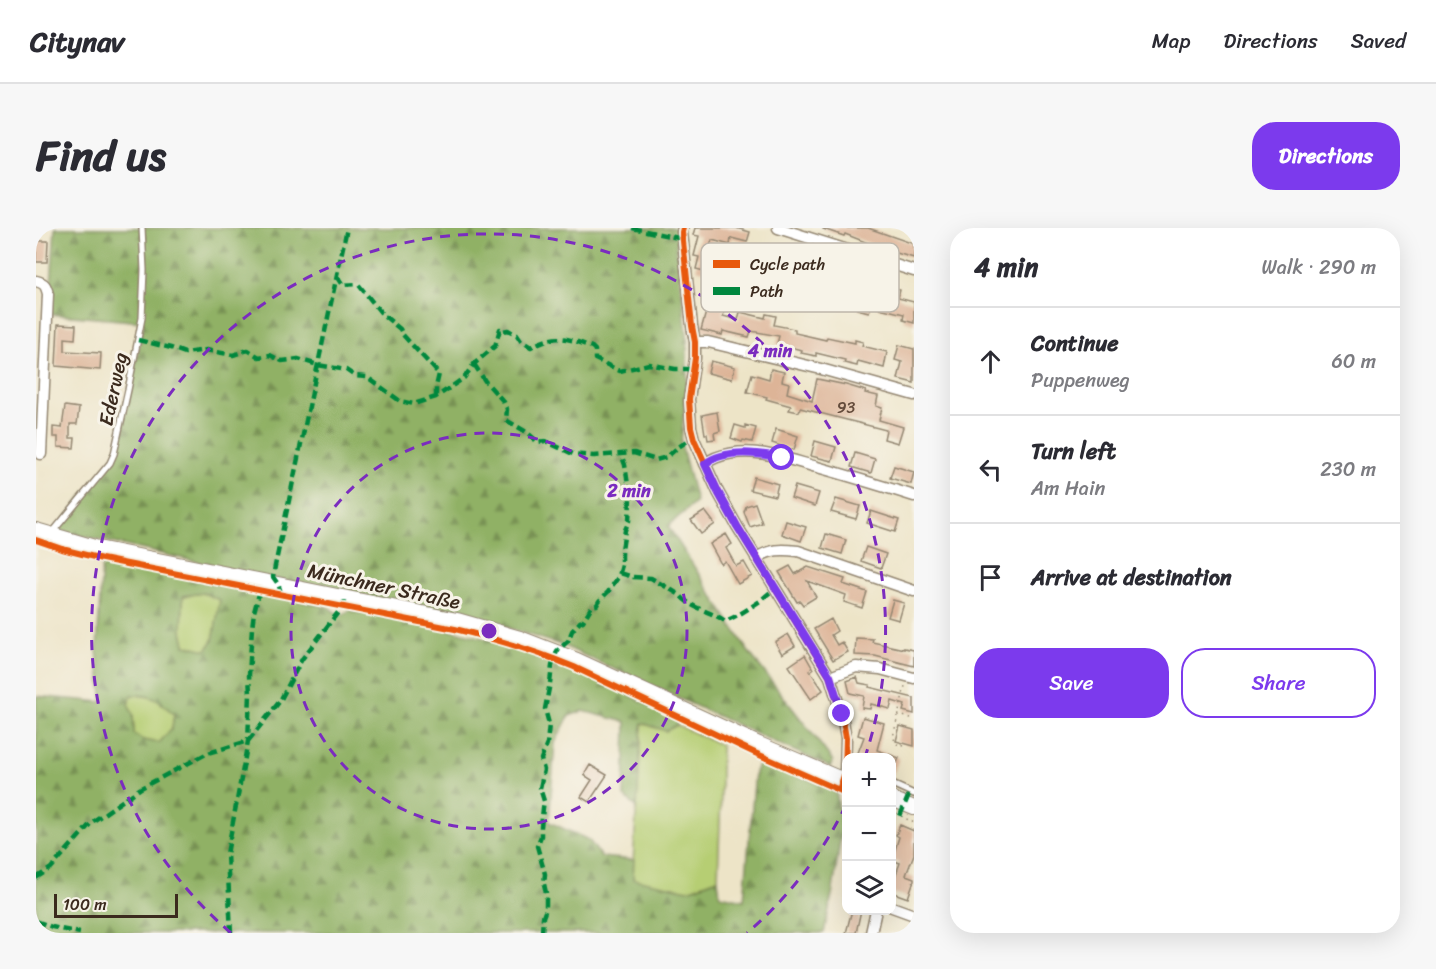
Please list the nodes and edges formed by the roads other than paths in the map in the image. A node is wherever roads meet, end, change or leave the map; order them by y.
1 (142, 228) edge
2 (683, 228) edge
3 (778, 228) edge
4 (824, 243) edge
5 (899, 267) edge
6 (914, 272) edge
7 (36, 281) edge
8 (695, 342) junction
9 (914, 395) edge
10 (39, 421) edge
11 (41, 454) dead end
12 (705, 464) junction
13 (914, 496) edge
14 (36, 530) edge
15 (50, 535) junction
16 (756, 558) junction
17 (914, 591) edge
18 (830, 676) junction
19 (911, 677) edge
20 (846, 753) edge
21 (842, 780) edge
22 (896, 786) edge
23 (914, 794) edge
24 (896, 806) edge
25 (914, 808) edge
26 (896, 909) edge
27 (875, 915) edge
28 (914, 915) edge
29 (872, 933) edge

1 - 15 lane, Ederweg
2 - 8 street
3 - 4 street
5 - 6 street
7 - 10 street
8 - 9 street
8 - 12 street
10 - 11 street
12 - 13 street
12 - 16 street
14 - 15 main road, Münchner Straße
15 - 21 main road, Münchner Straße
16 - 17 street
16 - 18 street
18 - 19 street
18 - 20 street
22 - 23 lane
24 - 25 main road
26 - 28 street
27 - 29 street

